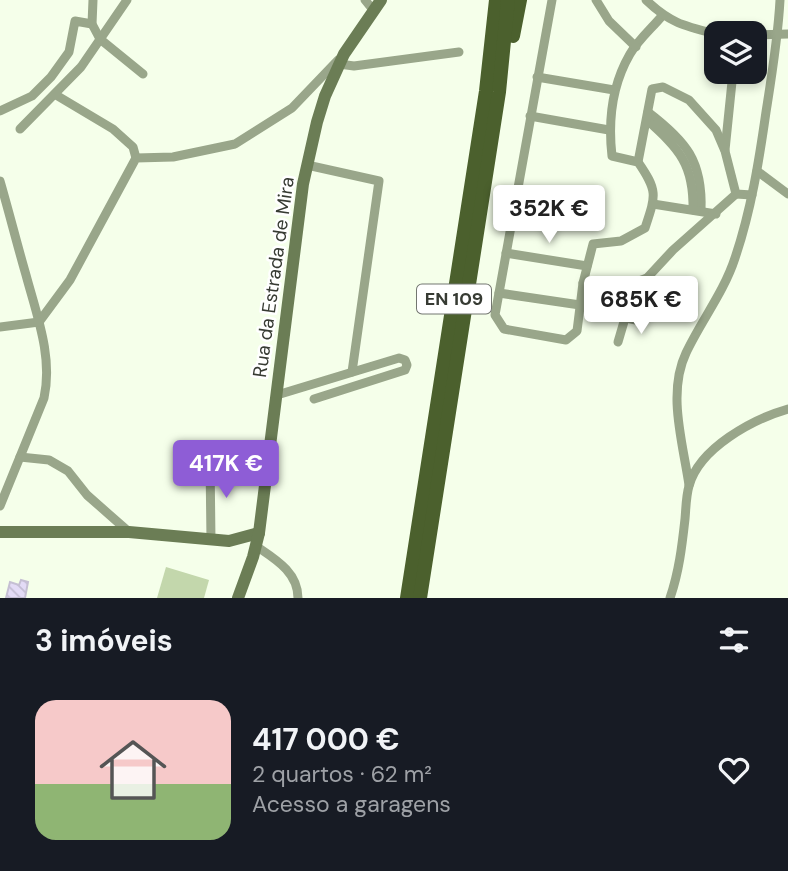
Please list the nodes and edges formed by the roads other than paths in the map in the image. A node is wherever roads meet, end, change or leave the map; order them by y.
1 (93, 0) edge
2 (127, 0) edge
3 (365, 0) edge
4 (496, 0) edge
5 (508, 0) edge
6 (520, 0) edge
7 (552, 0) edge
8 (596, 0) edge
9 (646, 0) edge
10 (780, 0) edge
11 (378, 5) edge
12 (788, 8) edge
13 (662, 16) junction
14 (779, 17) junction
15 (92, 24) junction
16 (704, 31) edge
17 (783, 34) edge
18 (100, 39) junction
19 (636, 47) junction
20 (458, 52) dead end
21 (342, 59) junction
22 (143, 74) dead end
23 (537, 77) junction
24 (732, 84) edge
25 (614, 90) junction
26 (499, 92) junction
27 (56, 96) junction
28 (0, 111) edge
29 (530, 116) junction
30 (648, 116) junction
31 (20, 129) dead end
32 (609, 130) junction
33 (725, 151) junction
34 (136, 158) junction
35 (638, 162) junction
36 (307, 165) junction
37 (757, 171) junction
38 (0, 181) edge
39 (736, 194) junction
40 (788, 194) edge
41 (752, 195) junction
42 (653, 204) junction
43 (697, 211) junction
44 (716, 214) junction
45 (506, 253) junction
46 (587, 266) junction
47 (647, 278) junction
48 (583, 283) junction
49 (499, 293) junction
50 (580, 305) junction
51 (650, 317) dead end
52 (626, 318) junction
53 (39, 322) junction
54 (0, 327) edge
55 (618, 342) dead end
56 (352, 372) junction
57 (276, 394) junction
58 (314, 400) dead end
59 (788, 409) edge
60 (20, 457) junction
61 (210, 460) dead end
62 (689, 485) junction
63 (0, 506) edge
64 (0, 532) edge
65 (129, 532) junction
66 (14, 534) junction
67 (0, 540) edge
68 (212, 540) junction
69 (229, 541) junction
70 (256, 545) junction
71 (238, 598) edge
72 (298, 598) edge
73 (407, 598) edge
74 (420, 598) edge
75 (670, 598) edge

1 - 15 street
2 - 18 street
3 - 11 street
4 - 73 main road, EN 109
5 - 26 main road, EN 109
6 - 26 main road
7 - 23 street
8 - 19 street
9 - 13 street
10 - 14 street
11 - 21 street, Rua da Estrada de Mira
12 - 14 street
13 - 16 street
13 - 19 street
14 - 17 street
15 - 18 street
15 - 28 street
17 - 37 street
18 - 22 street
18 - 27 street
19 - 25 street
20 - 21 street
21 - 34 street
21 - 36 street, Rua da Estrada de Mira
23 - 25 street
23 - 29 street
24 - 33 street
25 - 32 street
26 - 74 main road, EN 109
27 - 31 street
27 - 34 street
29 - 32 street
29 - 45 street
30 - 33 street
30 - 35 street
30 - 43 street
32 - 35 street
33 - 39 street
34 - 53 street
35 - 42 street
36 - 56 street
36 - 57 street, Rua da Estrada de Mira
37 - 40 street
37 - 41 street
38 - 53 street
39 - 41 street
39 - 44 street
41 - 62 street
42 - 43 street
42 - 46 street
43 - 44 street
44 - 47 street
45 - 46 street
45 - 49 street
46 - 48 street
47 - 48 street
47 - 52 street
48 - 50 street
49 - 50 street
49 - 50 street
51 - 52 street
52 - 55 street
53 - 54 street
53 - 60 street
56 - 57 street
56 - 58 street
57 - 70 street, Rua da Estrada de Mira
59 - 62 street
60 - 63 street
60 - 65 street
61 - 68 street
62 - 75 street
64 - 66 street
65 - 66 street
65 - 68 street
66 - 67 street
68 - 69 street
69 - 70 street
69 - 70 street
70 - 71 street, Rua da Estrada de Mira
70 - 72 street

